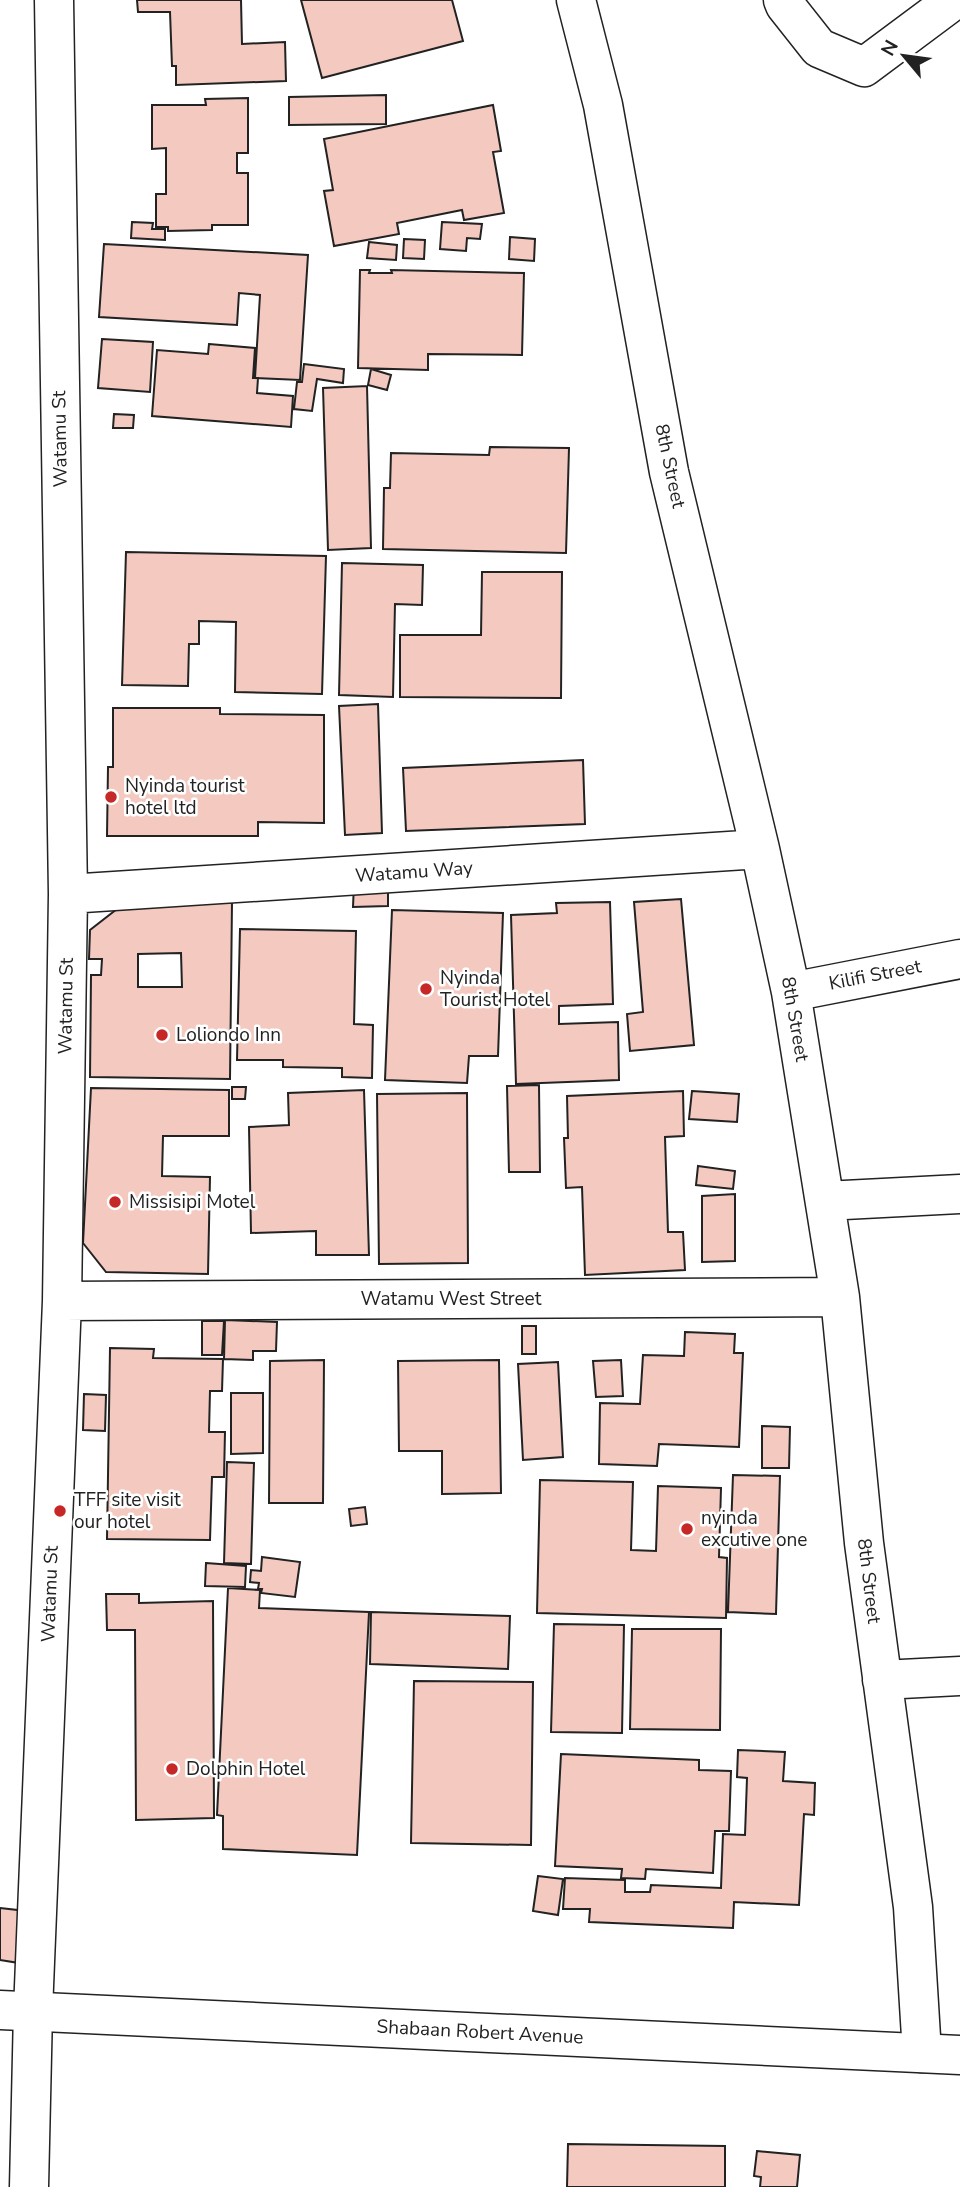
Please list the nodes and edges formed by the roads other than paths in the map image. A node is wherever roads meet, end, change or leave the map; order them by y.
1 (54, 0) edge
2 (576, 0) edge
3 (783, 0) edge
4 (954, 0) edge
5 (760, 849) junction
6 (68, 894) junction
7 (960, 959) edge
8 (791, 992) junction
9 (960, 1194) edge
10 (825, 1201) junction
11 (840, 1297) junction
12 (62, 1301) junction
13 (960, 1676) edge
14 (882, 1679) junction
15 (17, 2011) edge
16 (922, 2053) junction
17 (960, 2055) edge
18 (29, 2187) edge

1 - 6 street, Watamu St
2 - 5 street, 8th Street
3 - 4 street
5 - 6 street, Watamu Way
5 - 8 street, 8th Street
6 - 12 street, Watamu St
7 - 8 street, Kilifi Street
8 - 10 street, 8th Street
9 - 10 street
10 - 11 street, 8th Street
11 - 12 street, Watamu West Street
11 - 14 street, 8th Street
12 - 15 street, Watamu St
13 - 14 street
14 - 16 street, 8th Street
15 - 16 street, Shabaan Robert Avenue
15 - 18 street, Watamu St
16 - 17 street, Shabaan Robert Avenue

